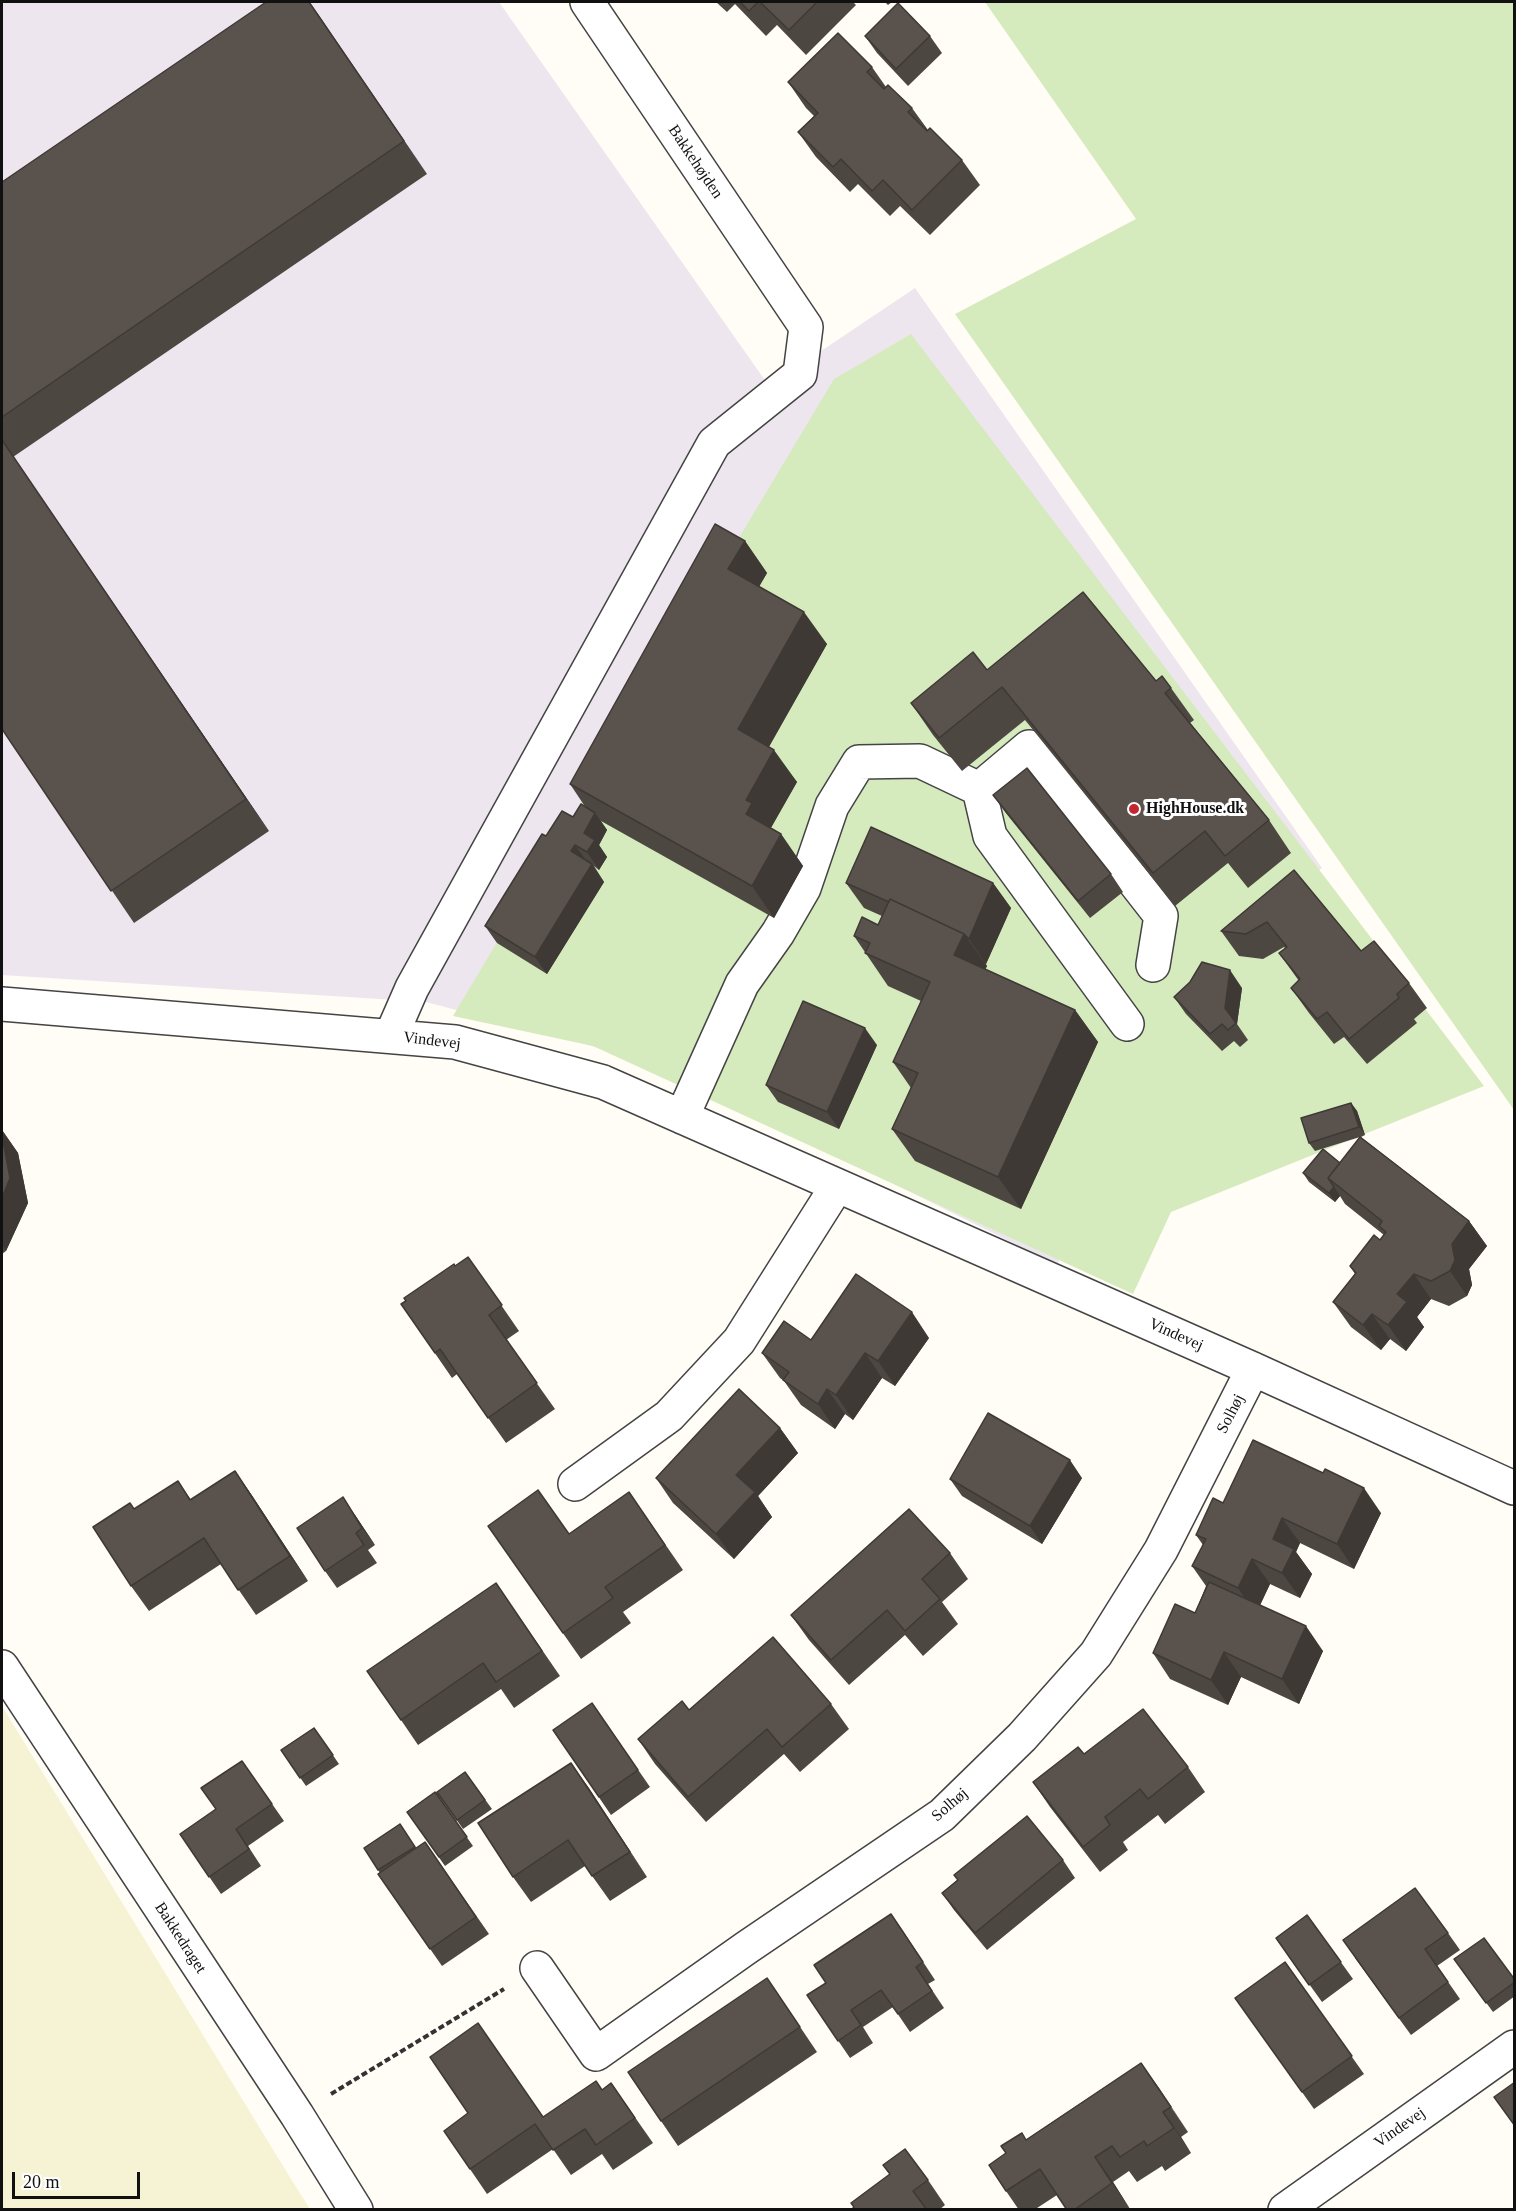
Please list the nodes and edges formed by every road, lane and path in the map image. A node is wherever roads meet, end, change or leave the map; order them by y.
1 (587, 2) edge
2 (979, 789) junction
3 (1153, 965) dead end
4 (2, 1004) edge
5 (1127, 1024) dead end
6 (391, 1036) junction
7 (682, 1117) junction
8 (837, 1186) junction
9 (1253, 1369) junction
10 (575, 1484) dead end
11 (1515, 1488) edge
12 (2, 1667) edge
13 (537, 1968) joint
14 (1515, 2047) edge
15 (297, 2115) junction
16 (356, 2210) edge
17 (1285, 2210) edge

1 - 6 street, Bakkehøjden
2 - 3 street
2 - 5 street
2 - 7 street
4 - 6 street, Vindevej
6 - 7 street, Vindevej
7 - 8 street, Vindevej
8 - 9 street, Vindevej
8 - 10 street
9 - 11 street, Vindevej
9 - 13 street, Solhøj
12 - 15 street, Bakkedraget
13 - 15 path
14 - 17 street, Vindevej
15 - 16 street, Bakkedraget

